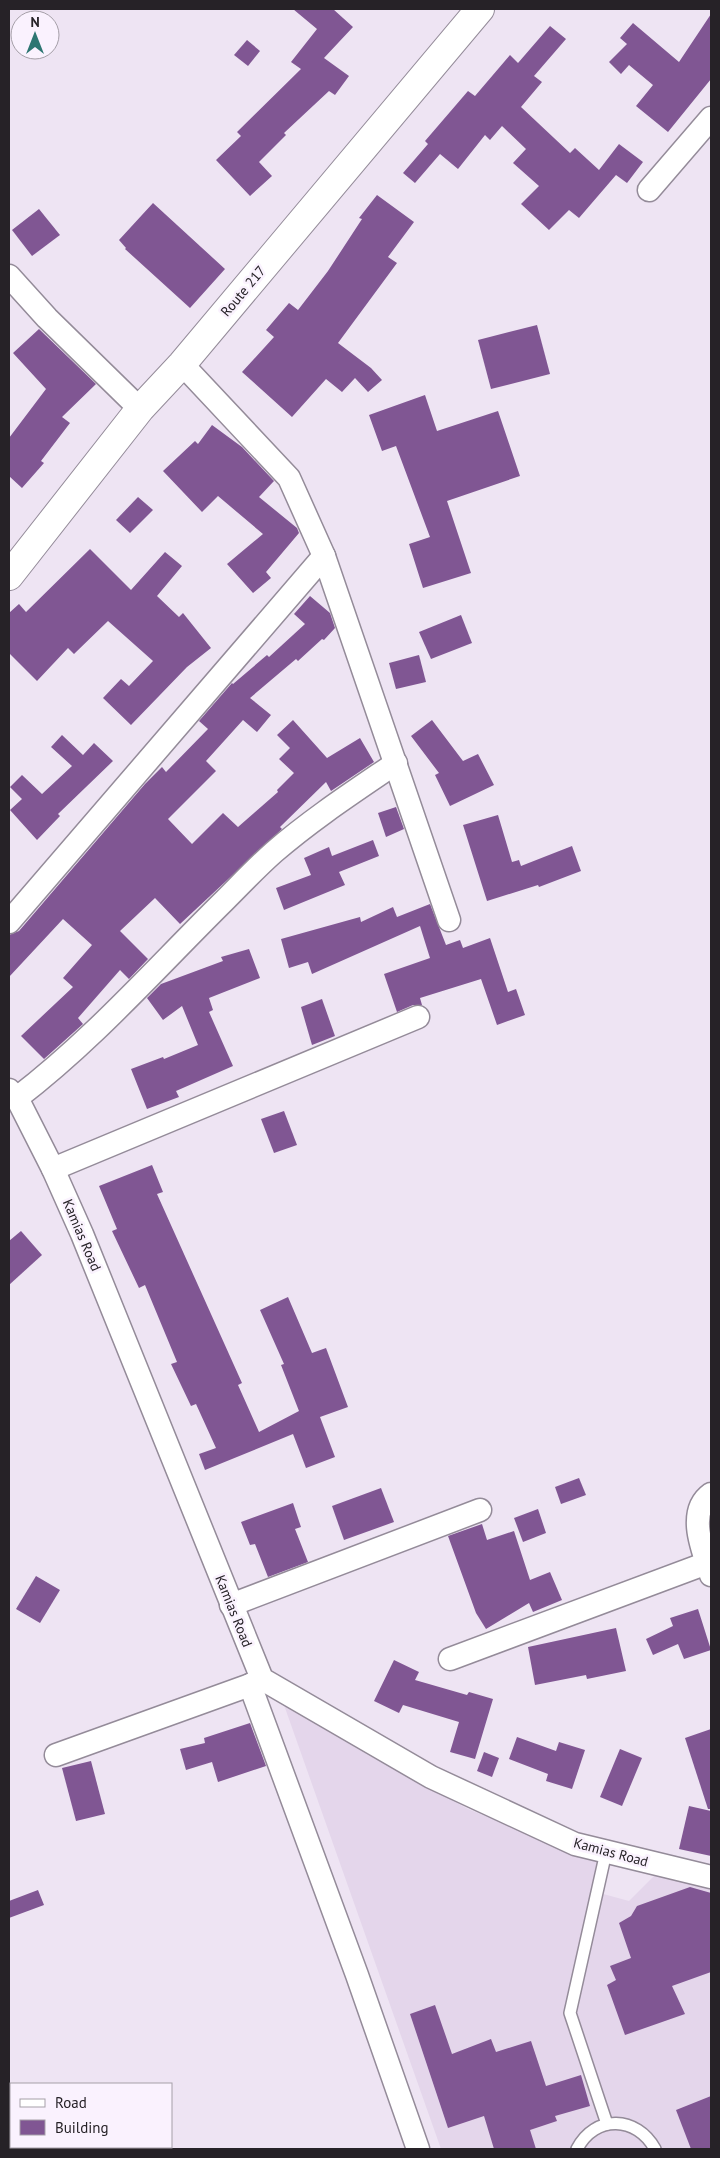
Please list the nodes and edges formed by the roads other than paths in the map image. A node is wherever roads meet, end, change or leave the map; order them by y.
1 (480, 9) edge
2 (711, 118) edge
3 (649, 190) dead end
4 (9, 276) edge
5 (182, 364) junction
6 (140, 409) junction
7 (324, 556) junction
8 (9, 576) edge
9 (396, 763) junction
10 (449, 920) dead end
11 (9, 922) edge
12 (418, 1017) dead end
13 (13, 1094) edge
14 (53, 1169) junction
15 (711, 1494) edge
16 (480, 1510) dead end
17 (709, 1569) edge
18 (231, 1605) junction
19 (450, 1659) dead end
20 (256, 1682) junction
21 (56, 1755) dead end
22 (606, 1852) junction
23 (711, 1877) edge
24 (608, 2124) junction
25 (418, 2149) edge
26 (577, 2149) edge
27 (656, 2149) edge

1 - 5 main road, Route 217
2 - 3 street
4 - 6 street
5 - 6 main road, Route 217
5 - 7 street
6 - 8 main road, Route 217
7 - 9 street
7 - 11 street
9 - 10 street
9 - 13 street
12 - 14 street
13 - 14 street, Kamias Road
14 - 18 street, Kamias Road
15 - 17 street
16 - 18 street
17 - 19 street
18 - 20 street, Kamias Road
20 - 21 street
20 - 22 street, Kamias Road
20 - 25 street
22 - 23 street, Kamias Road
22 - 24 lane
24 - 26 lane
24 - 27 lane

